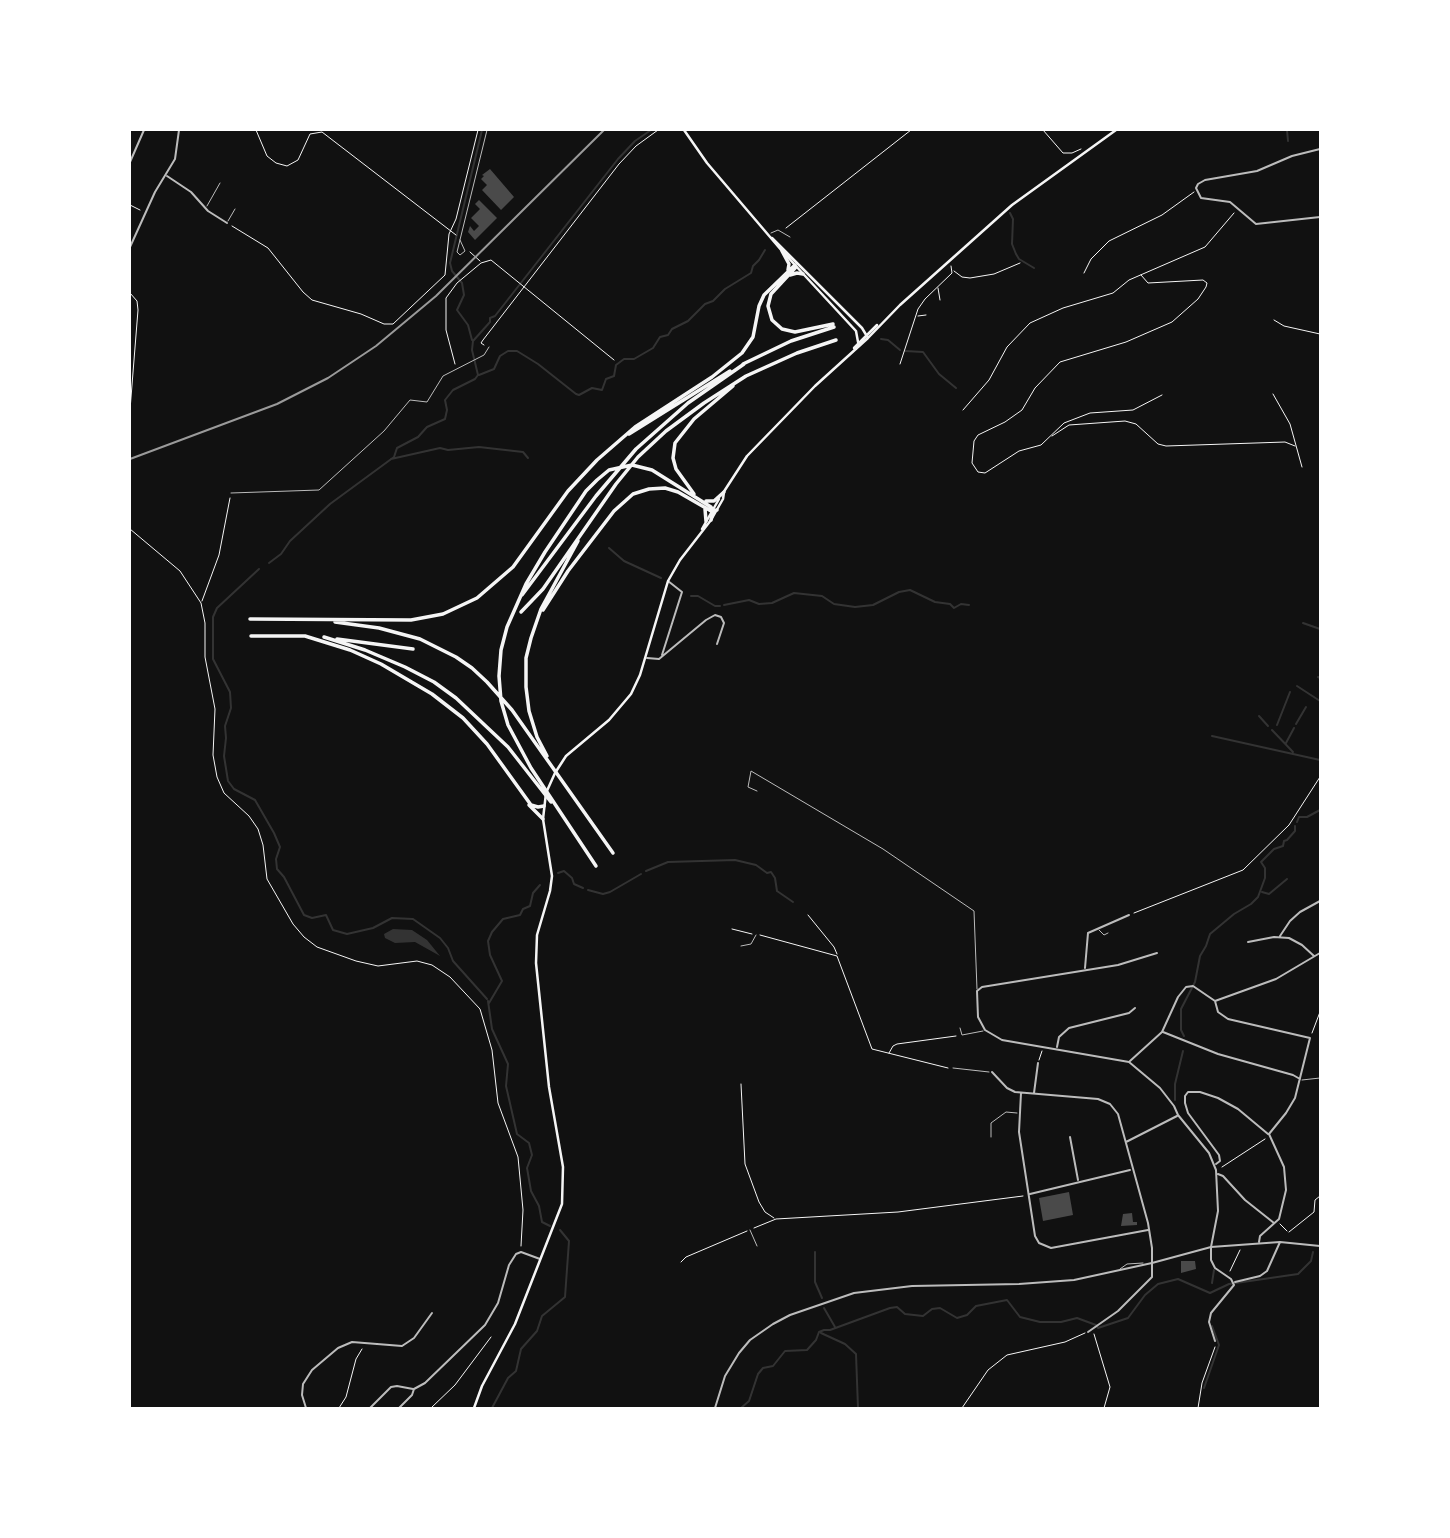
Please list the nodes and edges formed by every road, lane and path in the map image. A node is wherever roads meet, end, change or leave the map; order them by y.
1 (144, 130) edge
2 (179, 130) edge
3 (256, 130) edge
4 (478, 130) edge
5 (487, 130) edge
6 (658, 130) edge
7 (684, 130) edge
8 (911, 130) edge
9 (1042, 130) edge
10 (1116, 130) edge
11 (1089, 149) junction
12 (1321, 149) edge
13 (130, 162) edge
14 (167, 176) junction
15 (220, 183) dead end
16 (1195, 191) junction
17 (130, 205) edge
18 (205, 207) junction
19 (1238, 208) junction
20 (235, 209) dead end
21 (142, 211) dead end
22 (1321, 218) edge
23 (227, 223) junction
24 (451, 230) junction
25 (782, 232) junction
26 (770, 236) junction
27 (458, 237) dead end
28 (790, 237) dead end
29 (460, 240) junction
30 (130, 247) edge
31 (464, 247) junction
32 (782, 251) junction
33 (948, 261) junction
34 (481, 263) junction
35 (1020, 263) dead end
36 (797, 265) junction
37 (953, 269) junction
38 (788, 270) junction
39 (1084, 273) dead end
40 (803, 274) junction
41 (1141, 275) junction
42 (788, 276) junction
43 (525, 286) junction
44 (938, 286) junction
45 (130, 293) edge
46 (940, 300) dead end
47 (926, 315) dead end
48 (916, 316) junction
49 (1274, 320) dead end
50 (849, 323) junction
51 (880, 323) junction
52 (862, 328) junction
53 (1321, 334) edge
54 (866, 336) junction
55 (836, 341) dead end
56 (858, 342) junction
57 (489, 347) joint
58 (854, 349) junction
59 (614, 360) dead end
60 (900, 363) dead end
61 (744, 364) junction
62 (456, 369) junction
63 (746, 376) junction
64 (1162, 394) dead end
65 (1273, 394) dead end
66 (130, 410) edge
67 (963, 410) dead end
68 (1049, 438) junction
69 (1295, 446) junction
70 (609, 449) junction
71 (1302, 467) dead end
72 (724, 492) junction
73 (231, 493) dead end
74 (230, 498) dead end
75 (698, 498) junction
76 (704, 501) junction
77 (705, 509) junction
78 (713, 510) junction
79 (593, 516) junction
80 (708, 521) junction
81 (130, 529) edge
82 (668, 581) junction
83 (201, 603) junction
84 (513, 610) junction
85 (521, 612) dead end
86 (250, 619) dead end
87 (308, 619) junction
88 (535, 624) junction
89 (251, 636) dead end
90 (305, 636) junction
91 (324, 637) junction
92 (717, 644) dead end
93 (413, 649) dead end
94 (662, 657) junction
95 (646, 658) junction
96 (552, 767) junction
97 (1321, 777) edge
98 (757, 791) dead end
99 (524, 797) junction
100 (544, 806) junction
101 (543, 819) junction
102 (567, 823) junction
103 (613, 853) dead end
104 (596, 866) dead end
105 (1321, 901) edge
106 (808, 915) dead end
107 (1129, 915) joint
108 (732, 929) dead end
109 (1098, 929) junction
110 (1108, 933) dead end
111 (756, 934) junction
112 (1280, 937) junction
113 (1248, 942) dead end
114 (741, 946) dead end
115 (1157, 953) dead end
116 (1321, 953) edge
117 (837, 956) junction
118 (1315, 956) junction
119 (1085, 969) junction
120 (977, 991) junction
121 (1215, 1001) junction
122 (1135, 1008) dead end
123 (1321, 1012) edge
124 (960, 1027) dead end
125 (985, 1030) junction
126 (1162, 1032) junction
127 (962, 1035) junction
128 (1310, 1038) junction
129 (1045, 1048) junction
130 (1057, 1048) junction
131 (889, 1053) junction
132 (1129, 1062) junction
133 (1038, 1063) joint
134 (953, 1068) joint
135 (992, 1072) joint
136 (1321, 1078) edge
137 (1300, 1079) junction
138 (741, 1084) dead end
139 (1021, 1093) junction
140 (1034, 1094) junction
141 (1019, 1114) junction
142 (1178, 1115) junction
143 (1269, 1135) junction
144 (990, 1137) dead end
145 (1070, 1137) dead end
146 (1125, 1143) junction
147 (1215, 1165) junction
148 (1132, 1169) junction
149 (1216, 1170) junction
150 (1217, 1174) junction
151 (1079, 1181) junction
152 (1029, 1194) junction
153 (1321, 1196) edge
154 (776, 1219) junction
155 (1276, 1223) junction
156 (750, 1230) junction
157 (1149, 1230) junction
158 (1289, 1232) junction
159 (1280, 1242) junction
160 (1288, 1242) junction
161 (1259, 1243) junction
162 (757, 1246) dead end
163 (1321, 1246) edge
164 (1210, 1247) junction
165 (1240, 1247) dead end
166 (521, 1252) junction
167 (541, 1260) junction
168 (681, 1262) dead end
169 (1152, 1264) junction
170 (1227, 1276) junction
171 (1234, 1284) junction
172 (432, 1313) dead end
173 (1093, 1328) junction
174 (1088, 1332) joint
175 (491, 1337) dead end
176 (1215, 1341) joint
177 (366, 1342) junction
178 (414, 1389) junction
179 (306, 1409) edge
180 (339, 1409) edge
181 (370, 1409) edge
182 (399, 1409) edge
183 (431, 1409) edge
184 (474, 1409) edge
185 (715, 1409) edge
186 (962, 1409) edge
187 (1104, 1409) edge
188 (1198, 1409) edge

1 - 13 street
2 - 14 street
3 - 24 path
4 - 24 path
5 - 29 lane
6 - 43 path
7 - 26 main road
8 - 25 path
9 - 11 path
10 - 11 main road
11 - 33 main road
12 - 16 street
14 - 18 street
14 - 30 street
15 - 18 lane
16 - 19 street
16 - 39 path
17 - 21 path
18 - 23 street
19 - 22 street
19 - 41 path
20 - 23 lane
23 - 24 path
24 - 27 path
25 - 26 lane
25 - 28 lane
26 - 32 main road
26 - 36 main road
29 - 31 lane
29 - 31 lane
31 - 34 path
32 - 36 main road
32 - 38 highway
33 - 37 path
33 - 51 main road
34 - 43 path
34 - 62 path
35 - 37 path
36 - 38 highway
36 - 40 main road
36 - 42 highway
36 - 52 main road
37 - 44 path
38 - 70 highway
40 - 42 highway
40 - 50 main road
41 - 67 path
41 - 68 path
42 - 61 highway
43 - 57 path
43 - 59 path
44 - 46 path
44 - 48 path
45 - 66 path
47 - 48 path
48 - 60 path
49 - 53 path
50 - 54 main road
50 - 56 main road
51 - 52 main road
51 - 54 main road
52 - 54 main road
54 - 56 main road
54 - 58 main road
55 - 63 highway
56 - 58 main road
57 - 62 lane
58 - 72 main road
61 - 70 highway
61 - 84 highway
62 - 73 lane
63 - 75 highway
63 - 79 highway
64 - 68 path
65 - 69 path
68 - 69 path
69 - 71 path
70 - 87 highway
72 - 76 highway
72 - 78 main road
74 - 83 path
75 - 76 highway
75 - 84 highway
76 - 78 highway
77 - 78 highway
77 - 80 highway
77 - 88 highway
78 - 80 highway
79 - 85 highway
79 - 88 highway
80 - 82 main road
81 - 83 path
82 - 94 street
82 - 95 main road
83 - 166 path
84 - 102 highway
86 - 87 highway
87 - 96 highway
88 - 96 highway
89 - 90 highway
90 - 91 highway
90 - 99 highway
91 - 93 highway
91 - 102 highway
92 - 94 street
94 - 95 street
95 - 100 main road
96 - 103 highway
97 - 107 path
98 - 120 lane
99 - 100 highway
99 - 101 highway
100 - 101 main road
101 - 167 main road
102 - 104 highway
105 - 112 street
106 - 117 path
107 - 109 street
108 - 111 path
109 - 110 lane
109 - 119 street
111 - 114 lane
111 - 117 path
112 - 113 street
112 - 118 street
115 - 119 street
116 - 118 street
117 - 131 path
118 - 121 street
119 - 120 street
120 - 125 street
121 - 126 street
121 - 128 street
122 - 130 street
123 - 128 path
124 - 127 lane
125 - 127 lane
125 - 129 street
126 - 132 street
126 - 137 street
127 - 131 path
128 - 137 street
129 - 130 street
129 - 133 path
130 - 132 street
131 - 134 path
132 - 142 street
133 - 140 street
134 - 135 lane
135 - 139 street
136 - 137 lane
137 - 143 street
138 - 154 path
139 - 140 street
139 - 141 street
140 - 146 street
141 - 144 lane
141 - 152 street
142 - 146 street
142 - 147 street
143 - 147 street
143 - 149 path
143 - 155 street
145 - 151 street
146 - 148 street
147 - 149 street
148 - 151 street
148 - 157 street
149 - 150 street
150 - 155 street
150 - 164 street
151 - 152 street
152 - 154 path
152 - 157 street
153 - 158 path
154 - 156 path
155 - 158 path
155 - 161 street
156 - 162 lane
156 - 168 path
157 - 169 street
158 - 160 path
159 - 160 street
159 - 161 street
159 - 171 street
160 - 163 street
161 - 164 street
164 - 169 street
164 - 170 street
165 - 170 path
166 - 167 street
166 - 178 street
167 - 184 main road
169 - 173 street
169 - 185 street
170 - 171 street
171 - 176 street
172 - 177 street
173 - 174 street
173 - 187 path
174 - 186 path
175 - 183 path
176 - 188 path
177 - 179 street
177 - 180 path
178 - 181 street
178 - 182 street

